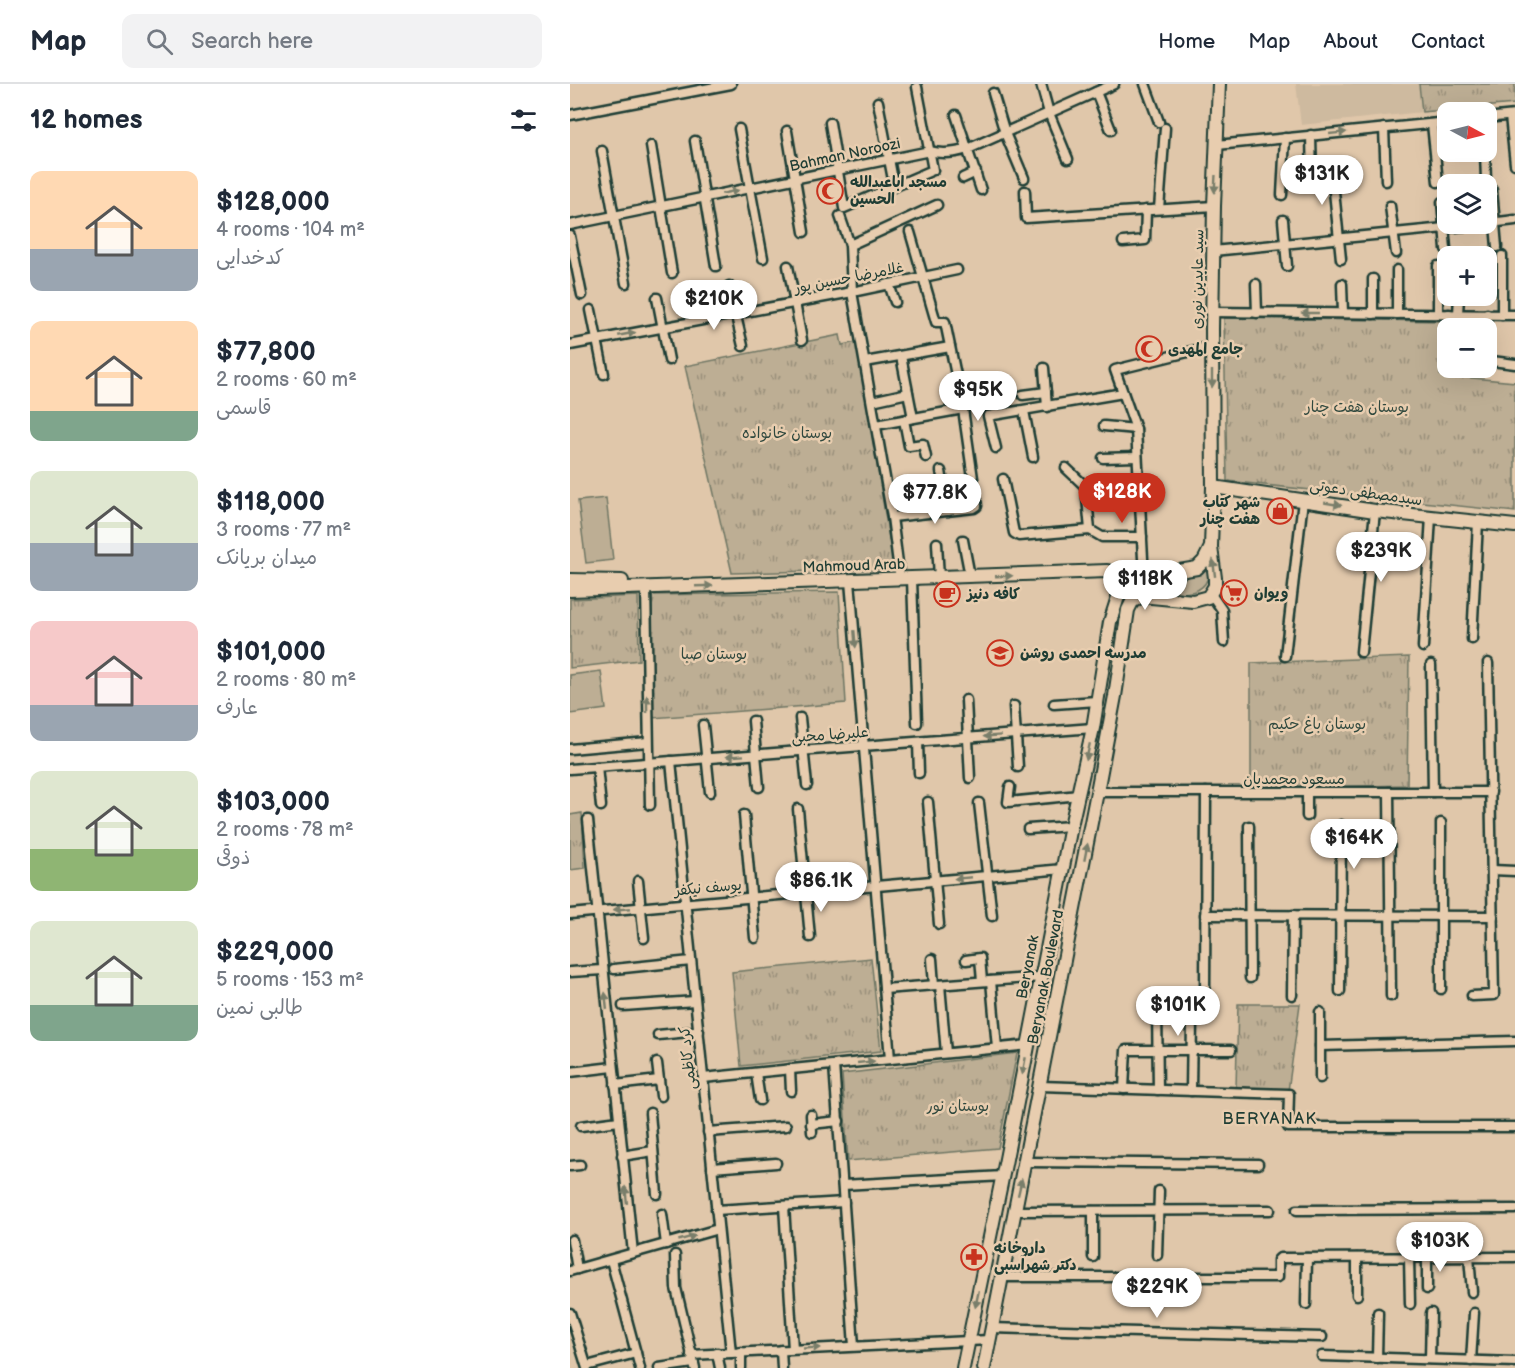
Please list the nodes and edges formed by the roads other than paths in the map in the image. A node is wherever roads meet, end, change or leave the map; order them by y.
1 (731, 84) edge
2 (1041, 84) edge
3 (1145, 84) edge
4 (1219, 84) edge
5 (1108, 85) edge
6 (916, 87) dead end
7 (1096, 92) junction
8 (993, 93) dead end
9 (878, 102) dead end
10 (1049, 113) junction
11 (570, 115) edge
12 (956, 115) dead end
13 (1513, 116) edge
14 (1497, 117) edge
15 (830, 123) dead end
16 (1437, 123) edge
17 (1432, 124) junction
18 (1384, 128) junction
19 (739, 129) dead end
20 (1111, 130) dead end
21 (787, 131) dead end
22 (1005, 133) junction
23 (1311, 135) junction
24 (1286, 138) junction
25 (694, 141) dead end
26 (1217, 145) junction
27 (651, 146) dead end
28 (968, 149) junction
29 (602, 151) dead end
30 (930, 151) junction
31 (889, 159) junction
32 (1068, 159) dead end
33 (1515, 164) edge
34 (839, 170) junction
35 (976, 172) junction
36 (1332, 172) dead end
37 (1437, 174) edge
38 (963, 178) dead end
39 (1024, 178) dead end
40 (795, 179) junction
41 (1312, 180) dead end
42 (1386, 181) dead end
43 (894, 185) junction
44 (750, 188) junction
45 (981, 190) dead end
46 (1026, 191) dead end
47 (1282, 195) dead end
48 (704, 197) junction
49 (938, 205) dead end
50 (660, 206) junction
51 (1214, 206) junction
52 (1390, 206) dead end
53 (1159, 209) junction
54 (1146, 210) junction
55 (842, 212) junction
56 (614, 216) junction
57 (1283, 220) dead end
58 (1515, 220) edge
59 (1497, 222) edge
60 (570, 225) edge
61 (1437, 229) edge
62 (804, 232) dead end
63 (910, 232) dead end
64 (1394, 233) junction
65 (570, 236) edge
66 (1338, 238) junction
67 (1123, 242) dead end
68 (1286, 244) junction
69 (850, 245) junction
70 (1213, 251) junction
71 (1396, 253) dead end
72 (1502, 256) dead end
73 (763, 258) dead end
74 (1341, 259) dead end
75 (716, 266) dead end
76 (788, 266) dead end
77 (1287, 266) dead end
78 (957, 270) dead end
79 (1396, 270) dead end
80 (672, 273) dead end
81 (923, 277) junction
82 (1373, 279) dead end
83 (626, 283) dead end
84 (890, 284) junction
85 (1256, 284) dead end
86 (1342, 284) dead end
87 (729, 286) dead end
88 (852, 292) junction
89 (582, 295) dead end
90 (657, 298) dead end
91 (895, 302) dead end
92 (794, 303) junction
93 (1438, 306) edge
94 (1456, 306) edge
95 (591, 310) dead end
96 (1212, 312) junction
97 (1257, 313) junction
98 (1343, 313) junction
99 (735, 314) junction
100 (1374, 314) junction
101 (1397, 314) junction
102 (1438, 314) junction
103 (1454, 314) junction
104 (1487, 314) junction
105 (1502, 315) junction
106 (1515, 315) edge
107 (1453, 318) edge
108 (1487, 318) edge
109 (663, 328) junction
110 (598, 340) junction
111 (802, 340) dead end
112 (570, 345) edge
113 (743, 346) dead end
114 (1212, 346) junction
115 (950, 347) junction
116 (901, 356) junction
117 (669, 360) dead end
118 (865, 362) junction
119 (1497, 362) edge
120 (1515, 364) edge
121 (1044, 368) dead end
122 (604, 374) dead end
123 (1046, 392) junction
124 (908, 393) junction
125 (1123, 393) junction
126 (1023, 395) dead end
127 (872, 401) junction
128 (1047, 407) junction
129 (963, 409) junction
130 (1024, 411) junction
131 (908, 419) junction
132 (876, 425) junction
133 (1104, 426) dead end
134 (1136, 429) junction
135 (996, 448) dead end
136 (926, 457) dead end
137 (1033, 457) dead end
138 (1137, 457) junction
139 (1102, 458) dead end
140 (1066, 468) dead end
141 (941, 471) dead end
142 (1003, 479) dead end
143 (1213, 487) junction
144 (1303, 500) junction
145 (948, 511) junction
146 (1375, 511) junction
147 (892, 517) junction
148 (1431, 517) junction
149 (1478, 522) junction
150 (1515, 526) edge
151 (1090, 530) junction
152 (1142, 537) junction
153 (963, 540) dead end
154 (937, 543) dead end
155 (1211, 547) junction
156 (970, 576) junction
157 (939, 578) junction
158 (1140, 578) junction
159 (906, 579) junction
160 (570, 580) edge
161 (850, 581) junction
162 (646, 588) junction
163 (570, 590) edge
164 (1211, 594) junction
165 (1141, 596) junction
166 (1472, 639) dead end
167 (1224, 642) dead end
168 (1423, 647) dead end
169 (1361, 652) dead end
170 (1286, 656) dead end
171 (1488, 663) dead end
172 (1431, 665) dead end
173 (966, 700) dead end
174 (1097, 701) junction
175 (1054, 704) dead end
176 (1014, 706) dead end
177 (800, 718) dead end
178 (753, 721) dead end
179 (917, 723) dead end
180 (703, 725) dead end
181 (1093, 728) junction
182 (1016, 734) junction
183 (968, 738) junction
184 (648, 742) junction
185 (918, 742) junction
186 (864, 746) junction
187 (570, 749) edge
188 (803, 751) junction
189 (756, 754) junction
190 (705, 758) junction
191 (671, 761) junction
192 (648, 763) junction
193 (597, 767) junction
194 (1018, 767) dead end
195 (570, 769) edge
196 (919, 773) dead end
197 (970, 778) dead end
198 (807, 784) dead end
199 (759, 787) dead end
200 (1010, 787) dead end
201 (710, 792) dead end
202 (1097, 792) junction
203 (1206, 792) junction
204 (1307, 792) junction
205 (1389, 792) junction
206 (1433, 792) junction
207 (1491, 792) junction
208 (1079, 795) junction
209 (928, 802) dead end
210 (979, 803) dead end
211 (650, 805) dead end
212 (601, 806) dead end
213 (798, 809) dead end
214 (744, 815) dead end
215 (1307, 816) dead end
216 (588, 820) dead end
217 (1441, 823) dead end
218 (1341, 825) dead end
219 (1071, 826) junction
220 (1249, 826) dead end
221 (1028, 829) dead end
222 (1063, 869) junction
223 (1492, 870) junction
224 (1515, 871) edge
225 (1082, 873) junction
226 (986, 876) junction
227 (638, 881) dead end
228 (934, 881) junction
229 (876, 886) junction
230 (807, 892) junction
231 (751, 897) junction
232 (686, 903) junction
233 (641, 907) junction
234 (597, 911) junction
235 (570, 914) edge
236 (1205, 915) junction
237 (1250, 915) junction
238 (1293, 915) junction
239 (1341, 915) junction
240 (992, 916) dead end
241 (1390, 916) junction
242 (1441, 916) junction
243 (1493, 916) junction
244 (939, 924) dead end
245 (810, 937) dead end
246 (644, 938) dead end
247 (755, 938) dead end
248 (932, 959) dead end
249 (966, 960) dead end
250 (691, 961) junction
251 (614, 969) dead end
252 (603, 970) junction
253 (570, 972) edge
254 (1041, 977) junction
255 (1250, 978) dead end
256 (987, 981) junction
257 (937, 985) junction
258 (884, 989) junction
259 (1442, 989) dead end
260 (1340, 991) dead end
261 (1205, 992) dead end
262 (1292, 995) dead end
263 (1391, 996) dead end
264 (1472, 996) dead end
265 (695, 1001) junction
266 (623, 1006) dead end
267 (1157, 1006) dead end
268 (1320, 1012) dead end
269 (1192, 1020) dead end
270 (699, 1031) junction
271 (657, 1035) dead end
272 (1515, 1041) edge
273 (1029, 1045) junction
274 (1320, 1046) junction
275 (997, 1048) junction
276 (1159, 1050) junction
277 (1192, 1050) junction
278 (1231, 1050) dead end
279 (946, 1053) junction
280 (890, 1059) junction
281 (657, 1063) dead end
282 (834, 1065) junction
283 (613, 1067) junction
284 (790, 1069) junction
285 (570, 1072) edge
286 (756, 1073) junction
287 (703, 1078) junction
288 (1320, 1078) dead end
289 (659, 1080) junction
290 (615, 1085) junction
291 (1040, 1086) junction
292 (1124, 1089) junction
293 (791, 1090) dead end
294 (1158, 1090) junction
295 (1191, 1091) junction
296 (661, 1096) dead end
297 (760, 1100) dead end
298 (650, 1113) dead end
299 (618, 1120) junction
300 (838, 1121) junction
301 (811, 1124) dead end
302 (581, 1125) dead end
303 (786, 1126) dead end
304 (1515, 1127) edge
305 (708, 1132) junction
306 (653, 1151) junction
307 (622, 1156) junction
308 (1026, 1162) junction
309 (776, 1163) dead end
310 (1258, 1164) dead end
311 (580, 1165) dead end
312 (570, 1166) edge
313 (712, 1168) junction
314 (1003, 1176) junction
315 (843, 1185) junction
316 (1159, 1191) dead end
317 (657, 1194) dead end
318 (844, 1202) junction
319 (784, 1206) junction
320 (1515, 1209) edge
321 (716, 1210) junction
322 (1159, 1210) junction
323 (1270, 1210) dead end
324 (1297, 1210) dead end
325 (1015, 1211) junction
326 (1093, 1211) junction
327 (662, 1214) dead end
328 (718, 1229) junction
329 (572, 1240) edge
330 (666, 1244) junction
331 (633, 1253) junction
332 (675, 1255) dead end
333 (1157, 1256) dead end
334 (1093, 1257) dead end
335 (1409, 1257) junction
336 (1427, 1257) junction
337 (1469, 1257) junction
338 (1515, 1257) edge
339 (1307, 1258) junction
340 (1357, 1258) junction
341 (610, 1260) junction
342 (573, 1270) edge
343 (1001, 1277) junction
344 (1427, 1289) dead end
345 (1472, 1292) dead end
346 (1357, 1295) dead end
347 (1306, 1304) dead end
348 (1410, 1304) dead end
349 (570, 1312) edge
350 (1378, 1313) dead end
351 (1431, 1313) dead end
352 (1474, 1313) dead end
353 (573, 1332) edge
354 (990, 1334) junction
355 (1322, 1337) dead end
356 (969, 1340) junction
357 (854, 1346) junction
358 (793, 1349) junction
359 (782, 1350) junction
360 (741, 1352) junction
361 (636, 1353) junction
362 (717, 1353) junction
363 (731, 1353) junction
364 (1322, 1356) dead end
365 (1377, 1358) junction
366 (1430, 1359) junction
367 (1471, 1361) junction
368 (693, 1362) edge
369 (1515, 1362) edge
370 (587, 1367) edge
371 (640, 1368) edge
372 (659, 1368) edge
373 (720, 1368) edge
374 (741, 1368) edge
375 (782, 1368) edge
376 (963, 1368) edge
377 (984, 1368) edge

1 - 11 street
2 - 10 street
3 - 53 street
4 - 26 main road, سید عابدین نوری
5 - 7 street, Bahman Noroozi
6 - 30 street
7 - 10 street, Bahman Noroozi
7 - 20 street
8 - 22 street
9 - 31 street
10 - 22 street, Bahman Noroozi
10 - 32 street
12 - 28 street
13 - 14 street
13 - 33 street
15 - 34 street
16 - 17 street
17 - 18 street
17 - 37 street
23 -> 18 street
18 - 42 street
19 - 44 street
21 - 40 street
22 - 28 street, Bahman Noroozi
22 - 39 street
23 - 24 street
23 - 41 street
24 - 26 street
24 - 47 street
25 - 48 street
26 -> 51 main road, سید عابدین نوری
27 - 50 street
28 - 30 street, Bahman Noroozi
28 - 35 street
29 - 56 street
30 - 31 street, Bahman Noroozi
30 - 43 street
31 - 34 street, Bahman Noroozi
31 - 43 street
34 - 40 street, Bahman Noroozi
34 - 55 street
35 - 38 street
35 - 45 street
36 - 66 street
40 - 44 street, Bahman Noroozi
40 - 62 street
43 - 55 street
48 -> 44 street, Bahman Noroozi
44 - 73 street
46 - 54 street
48 - 50 street, Bahman Noroozi
48 - 75 street
49 - 69 street
50 - 56 street, Bahman Noroozi
50 - 80 street
51 - 53 street
51 - 70 main road, سید عابدین نوری
52 - 64 street
53 - 54 street
54 - 67 street
55 - 69 street
56 - 60 street, Bahman Noroozi
56 - 83 street
57 - 68 street
58 - 59 street
61 - 64 street
63 - 81 street
64 - 66 street
64 - 71 street
65 - 89 street
66 - 68 street
66 - 74 street
68 - 70 street
68 - 77 street
69 - 88 street
70 - 96 main road, سید عابدین نوری
72 - 105 street
76 - 92 street
78 - 81 street, غلامرضا حسین پور
79 - 101 street
81 - 84 street, غلامرضا حسین پور
81 - 115 street
82 - 100 street
84 - 88 street, غلامرضا حسین پور
84 - 91 street
85 - 97 street
86 - 98 street
87 - 99 street
88 - 92 street, غلامرضا حسین پور
88 - 118 street
90 - 109 street
92 - 99 street, غلامرضا حسین پور
92 - 111 street
93 - 102 street
94 - 103 street
95 - 110 street
96 - 97 street
96 - 114 main road, سید عابدین نوری
98 -> 97 street
98 - 100 street
99 - 109 street, غلامرضا حسین پور
99 - 113 street
100 - 101 street
101 - 102 street
102 - 103 street
103 - 104 street
103 - 107 street
104 - 105 street
104 - 108 street
105 - 106 street
110 -> 109 street, غلامرضا حسین پور
109 - 117 street
110 - 112 street, غلامرضا حسین پور
110 - 122 street
114 - 125 street
114 -> 143 main road, سید عابدین نوری
115 - 116 street
115 - 129 street
116 - 118 street
116 - 124 street
118 - 127 street
119 - 120 street
121 - 123 street
123 - 126 street
123 - 128 street
124 - 127 street
124 - 131 street
125 - 128 street
125 - 134 street
127 - 132 street
128 - 130 street
129 - 131 street
129 - 145 street
130 - 135 street
130 - 137 street
131 - 132 street
131 - 136 street
132 - 147 street
133 - 134 street
134 - 138 street
138 - 139 street
138 - 152 street
140 - 151 street
141 - 145 street
142 - 151 street
143 - 144 main road, سیدمصطفی دعوتی
143 - 155 main road, سید عابدین نوری
144 -> 146 main road, سیدمصطفی دعوتی
144 - 170 street
145 - 147 street
146 - 148 main road, سیدمصطفی دعوتی
146 - 169 street
147 - 159 street
148 - 149 main road, سیدمصطفی دعوتی
148 - 168 street
149 - 150 main road, سیدمصطفی دعوتی
149 - 166 street
151 - 152 street
152 - 158 street
153 - 156 street
154 - 157 street
155 - 158 main road
164 -> 155 main road, سید عابدین نوری
156 - 157 main road, Mahmoud Arab
156 -> 158 main road, Mahmoud Arab
157 - 159 main road, Mahmoud Arab
158 - 165 main road
158 - 174 main road, Beryanak
159 - 161 main road, Mahmoud Arab
159 - 179 street
160 - 162 main road
162 -> 161 main road, Mahmoud Arab
161 -> 186 street
162 - 163 main road, Mahmoud Arab
184 -> 162 street
164 - 165 main road
164 - 167 street
165 - 202 main road, Beryanak Boulevard
171 - 207 street
172 - 206 street
173 - 183 street
174 - 175 street
174 - 181 main road, Beryanak
176 - 182 street
177 - 188 street
178 - 189 street
180 - 190 street
181 - 182 street, علیرضا محبی
181 -> 208 main road, Beryanak
182 -> 183 street, علیرضا محبی
182 - 194 street
183 - 185 street, علیرضا محبی
183 - 197 street
184 - 187 street
184 - 192 street
185 - 186 street, علیرضا محبی
185 - 196 street
186 - 188 street, علیرضا محبی
186 - 229 street
188 - 189 street, علیرضا محبی
188 - 198 street
189 -> 190 street, علیرضا محبی
189 - 199 street
190 - 191 street, علیرضا محبی
190 - 201 street
191 - 192 street, علیرضا محبی
191 - 232 street, کرد کاظمی
192 - 193 street, علیرضا محبی
192 - 211 street
193 - 195 street, علیرضا محبی
193 - 212 street
200 - 208 street
202 - 203 street, مسعود محمدیان
225 -> 202 main road, Beryanak Boulevard
203 - 204 street, مسعود محمدیان
203 - 236 street
204 - 205 street, مسعود محمدیان
204 - 215 street
205 - 206 street, مسعود محمدیان
205 - 241 street
206 - 207 street, مسعود محمدیان
207 - 223 street
208 - 219 main road, Beryanak
209 - 228 street
210 - 226 street
213 - 230 street
214 - 231 street
216 - 234 street
217 - 242 street
218 - 239 street
219 - 221 street
219 - 222 main road, Beryanak
220 - 237 street
222 - 225 main road
222 - 226 street, یوسف نیکفر
222 - 254 main road, Beryanak
223 - 224 street
223 - 243 street
225 - 291 main road, Beryanak Boulevard
226 -> 228 street, یوسف نیکفر
226 - 240 street
227 - 233 street
228 - 229 street, یوسف نیکفر
228 - 244 street
229 - 230 street, یوسف نیکفر
229 - 258 street
230 - 231 street, یوسف نیکفر
230 - 245 street
231 - 232 street, یوسف نیکفر
231 - 247 street
232 - 233 street, یوسف نیکفر
232 - 250 street, کرد کاظمی
233 -> 234 street, یوسف نیکفر
233 - 246 street
234 - 235 street, یوسف نیکفر
234 - 252 street
236 - 237 street
236 - 261 street
237 - 238 street
237 - 255 street
238 - 239 street
238 - 262 street
239 - 241 street
239 - 260 street
241 - 242 street
241 - 263 street
242 - 243 street
242 - 259 street
243 - 264 street
248 - 257 street
249 - 256 street
250 - 251 street
250 - 265 street, کرد کاظمی
252 - 253 street
283 -> 252 street
254 - 256 street
254 - 273 main road, Beryanak
256 - 257 street
256 - 275 street
257 - 258 street
257 - 279 street
258 - 280 street
265 - 266 street
265 - 270 street, کرد کاظمی
267 - 276 street
268 - 274 street
269 - 277 street
270 - 271 street
270 - 287 street, کرد کاظمی
272 - 274 street
273 - 275 street
273 -> 314 main road, Beryanak
274 - 288 street
275 - 279 street
276 - 277 street
276 - 292 street
276 - 294 street
277 - 278 street
277 - 295 street
279 - 280 street
282 -> 280 street
281 - 289 street
282 - 284 street
282 - 300 street
283 - 285 street
283 - 290 street
284 - 286 street
284 - 293 street
286 - 287 street
286 - 297 street
287 - 305 street, کرد کاظمی
289 - 290 street
289 - 296 street
290 - 299 street
291 - 292 street
291 - 308 main road, Beryanak Boulevard
292 - 294 street
294 - 295 street
295 - 304 street
298 - 306 street
299 - 302 street
299 - 307 street
300 - 301 street
300 - 315 street
303 - 305 street
305 - 313 street, کرد کاظمی
306 - 307 street
306 - 317 street
331 -> 307 street
308 - 310 street
325 -> 308 main road, Beryanak Boulevard
309 - 313 street
311 - 312 street
313 - 321 street, کرد کاظمی
314 - 315 street
314 -> 356 main road, Beryanak
315 - 318 street
316 - 322 street
318 - 319 street
318 - 357 street
319 - 321 street
319 - 358 street
320 - 324 street
321 - 328 street, کرد کاظمی
322 - 323 street
322 - 326 street
322 - 333 street
325 - 326 street
325 - 343 main road, Beryanak Boulevard
326 - 334 street
327 - 330 street
330 -> 328 street
328 - 363 street, کرد کاظمی
329 - 342 street
330 - 331 street
331 - 341 street
332 - 368 street
335 - 336 street
335 - 340 street
335 - 348 street
336 - 337 street
336 - 344 street
337 - 338 street
337 - 345 street
339 - 340 street
339 - 343 street
339 - 347 street
340 - 346 street
341 - 342 street
341 - 361 street
343 - 354 main road, Beryanak Boulevard
349 - 353 street
350 - 365 street
351 - 366 street
352 - 367 street
353 - 370 street
354 - 355 street
354 - 356 street
354 - 377 main road, Beryanak Boulevard
356 - 357 street
356 - 376 main road, Beryanak
358 -> 357 street
358 - 359 street
359 - 360 street
359 - 375 street
360 - 363 street
360 - 374 street
361 - 370 street
361 - 371 street
362 - 363 street
362 - 368 street
362 - 373 street
364 - 365 street
365 - 366 street
366 - 367 street
367 - 369 street
368 - 372 street

